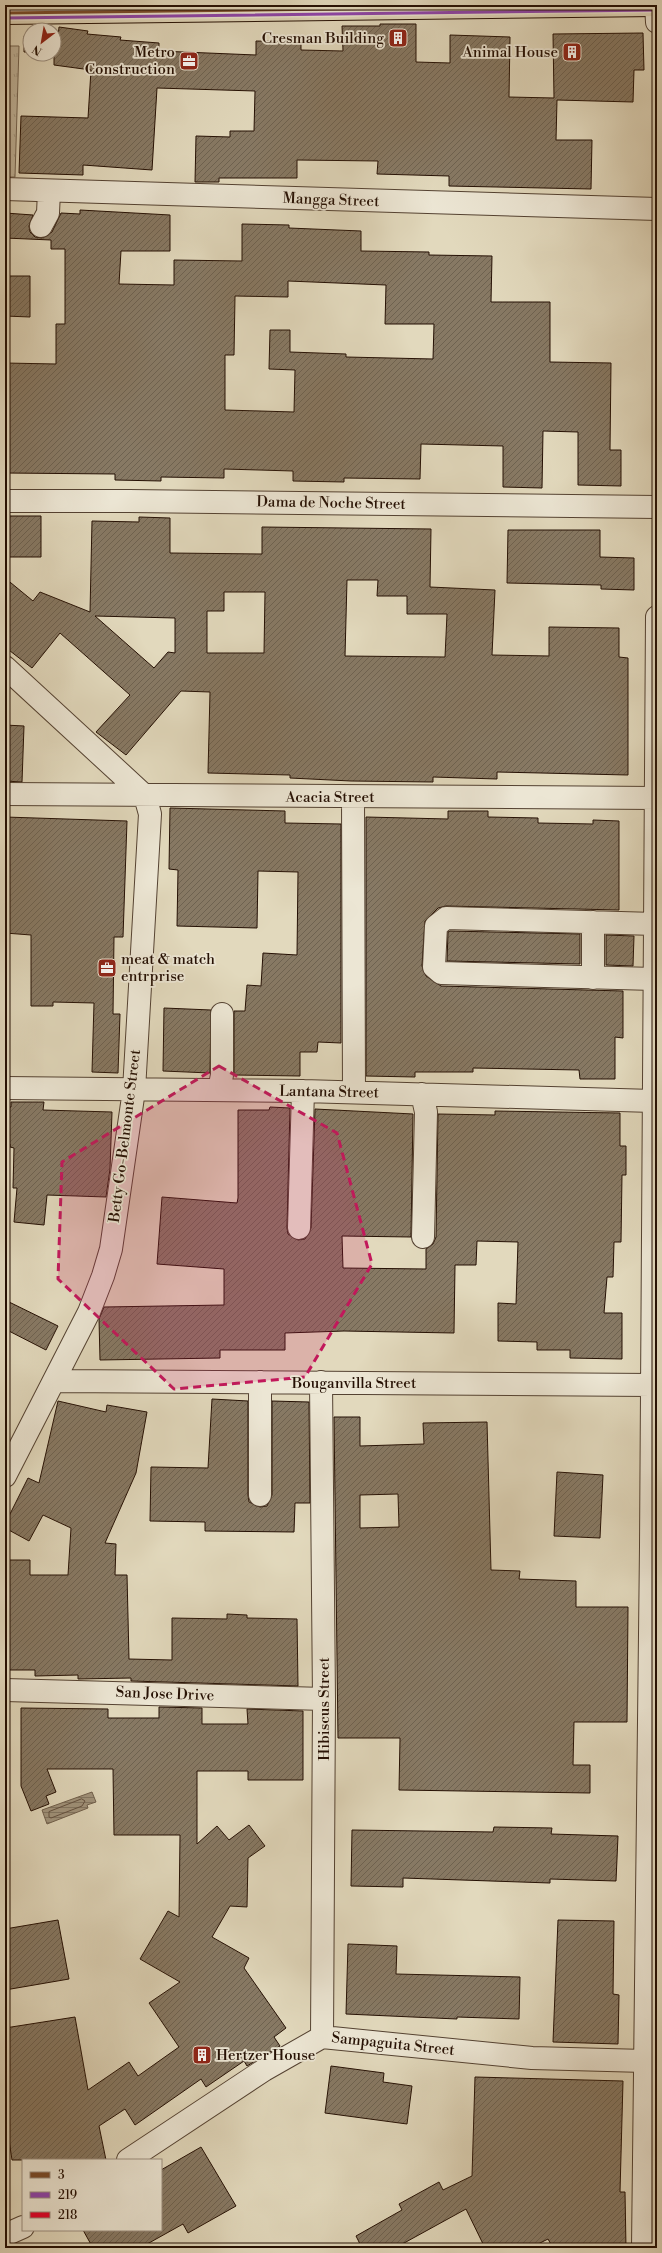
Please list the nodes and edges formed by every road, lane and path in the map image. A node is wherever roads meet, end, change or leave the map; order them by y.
1 (657, 5) edge
2 (5, 13) edge
3 (657, 22) edge
4 (5, 189) edge
5 (657, 209) edge
6 (5, 501) edge
7 (657, 507) edge
8 (657, 617) edge
9 (5, 667) edge
10 (5, 794) edge
11 (145, 796) junction
12 (353, 797) junction
13 (656, 798) junction
14 (656, 881) edge
15 (593, 922) junction
16 (655, 924) junction
17 (593, 978) junction
18 (654, 979) junction
19 (222, 1014) dead end
20 (5, 1088) edge
21 (134, 1090) junction
22 (219, 1090) junction
23 (303, 1091) junction
24 (354, 1092) junction
25 (422, 1094) junction
26 (653, 1100) junction
27 (656, 1200) edge
28 (299, 1228) dead end
29 (422, 1237) dead end
30 (55, 1381) junction
31 (260, 1382) junction
32 (321, 1382) junction
33 (652, 1385) junction
34 (5, 1476) edge
35 (260, 1495) dead end
36 (5, 1690) edge
37 (324, 1699) junction
38 (653, 1771) edge
39 (322, 2037) junction
40 (644, 2061) junction
41 (651, 2096) edge
42 (130, 2159) edge
43 (22, 2227) edge
44 (5, 2235) edge
45 (643, 2248) edge

1 - 2 main road
1 - 3 street
4 - 5 street, Mangga Street
6 - 7 street, Dama de Noche Street
8 - 13 street
9 - 11 street
10 - 11 street, Acacia Street
11 - 12 street, Acacia Street
11 - 21 street, Betty Go-Belmonte Street
12 - 13 street, Acacia Street
12 - 24 street
13 - 14 street
14 - 16 street
15 - 16 street
15 - 17 street
15 - 17 street
16 - 18 street
17 - 18 street
18 - 26 street
19 - 22 street
20 - 21 street, Lantana Street
21 - 22 street, Lantana Street
21 - 30 street, Betty Go-Belmonte Street
22 - 23 street, Lantana Street
23 - 24 street, Lantana Street
23 - 28 street
24 - 25 street, Lantana Street
25 - 26 street, Lantana Street
25 - 29 street
26 - 27 street
27 - 33 street
30 - 31 street, Bouganvilla Street
30 - 34 street, Betty Go-Belmonte Street
31 - 32 street, Bouganvilla Street
31 - 35 street
32 - 33 street, Bouganvilla Street
32 - 37 street, Hibiscus Street
33 - 38 street
36 - 37 street, San Jose Drive
37 - 39 street, Hibiscus Street
38 - 40 street
39 - 40 street, Sampaguita Street
39 - 42 street, Sampaguita Street
40 - 41 street
41 - 45 street
43 - 44 street

